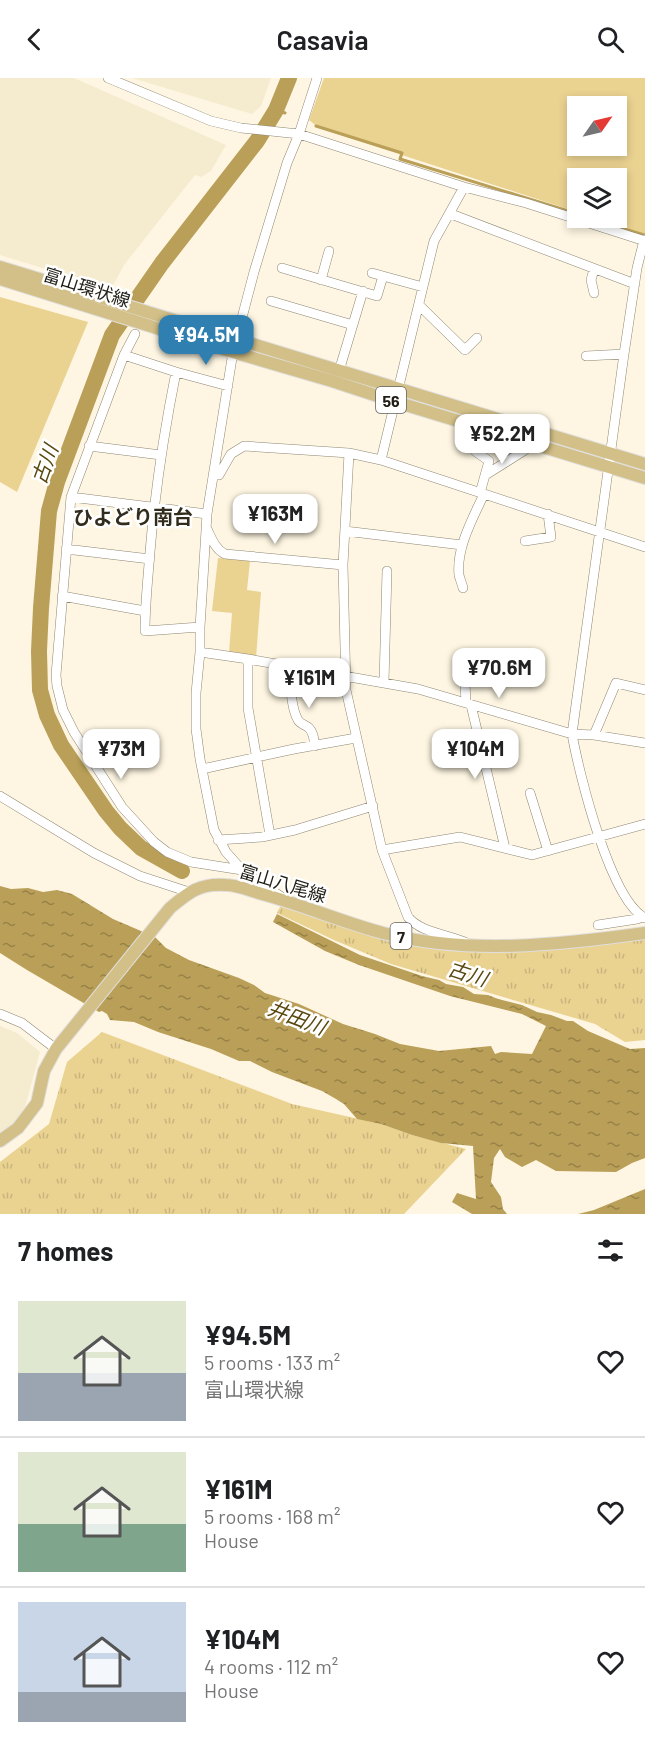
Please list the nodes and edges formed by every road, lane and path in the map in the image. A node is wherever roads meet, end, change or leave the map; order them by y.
1 (108, 78) edge
2 (317, 78) edge
3 (294, 134) junction
4 (464, 187) junction
5 (451, 214) junction
6 (644, 240) edge
7 (329, 252) dead end
8 (0, 267) edge
9 (282, 268) dead end
10 (594, 268) junction
11 (372, 273) dead end
12 (383, 276) junction
13 (0, 279) edge
14 (321, 280) junction
15 (634, 284) junction
16 (423, 287) junction
17 (363, 291) junction
18 (594, 293) dead end
19 (272, 301) dead end
20 (420, 306) junction
21 (109, 307) junction
22 (139, 322) junction
23 (353, 325) junction
24 (477, 338) dead end
25 (235, 346) junction
26 (624, 354) junction
27 (124, 355) junction
28 (586, 356) dead end
29 (339, 371) junction
30 (176, 372) junction
31 (228, 386) junction
32 (399, 388) junction
33 (396, 402) junction
34 (529, 442) junction
35 (89, 446) junction
36 (475, 451) dead end
37 (349, 453) junction
38 (609, 453) junction
39 (161, 455) junction
40 (381, 460) junction
41 (645, 464) edge
42 (608, 466) junction
43 (487, 474) junction
44 (213, 475) junction
45 (645, 478) edge
46 (482, 494) junction
47 (71, 497) junction
48 (154, 507) junction
49 (207, 514) junction
50 (548, 514) junction
51 (206, 528) junction
52 (345, 531) junction
53 (599, 531) junction
54 (525, 541) dead end
55 (462, 545) junction
56 (645, 548) edge
57 (66, 549) junction
58 (150, 559) junction
59 (343, 565) junction
60 (387, 571) dead end
61 (463, 588) dead end
62 (62, 596) junction
63 (145, 611) junction
64 (200, 627) junction
65 (200, 652) junction
66 (248, 659) junction
67 (464, 663) dead end
68 (290, 668) junction
69 (345, 675) junction
70 (384, 682) junction
71 (645, 690) edge
72 (468, 704) junction
73 (572, 734) junction
74 (594, 735) junction
75 (356, 738) junction
76 (645, 743) edge
77 (315, 746) junction
78 (257, 758) junction
79 (202, 769) junction
80 (530, 793) dead end
81 (0, 796) edge
82 (373, 806) junction
83 (645, 824) edge
84 (270, 835) junction
85 (598, 836) junction
86 (218, 840) junction
87 (505, 848) junction
88 (382, 849) junction
89 (548, 851) junction
90 (242, 870) junction
91 (189, 892) junction
92 (287, 901) junction
93 (644, 917) edge
94 (598, 925) dead end
95 (645, 933) edge
96 (475, 946) junction
97 (0, 1014) edge
98 (56, 1049) junction
99 (0, 1141) edge

1 - 3 street
2 - 3 street
3 - 4 street
3 - 25 street
4 - 5 street
4 - 6 street
5 - 10 street
5 - 16 street
6 - 15 street
7 - 14 street
8 - 21 main road, 富山環状線 / 56
9 - 14 street
10 - 15 street
10 - 18 street
11 - 12 street
12 - 16 street
12 - 17 street
13 - 21 main road, 富山環状線 / 56
14 - 17 street
15 - 26 street
16 - 20 street
17 - 23 street
19 - 23 street
20 - 24 street
20 - 32 street
21 - 22 main road, 富山環状線 / 56
22 - 25 main road, 富山環状線 / 56
22 - 27 street
23 - 29 street
25 - 29 main road, 富山環状線 / 56
25 - 31 street
25 - 33 main road, 富山環状線 / 56
26 - 28 street
26 - 38 street
27 - 30 street
27 - 35 street
29 - 32 main road, 富山環状線 / 56
30 - 31 street
30 - 39 street
31 - 44 street
32 - 33 street
32 - 38 main road, 富山環状線 / 56
33 - 34 main road, 富山環状線 / 56
33 - 40 street
34 - 42 main road, 富山環状線 / 56
34 - 43 street
35 - 39 street
35 - 47 street
36 - 43 street
37 - 40 street
37 - 44 street
37 - 52 street
38 - 41 main road, 富山環状線 / 56
38 - 42 street
39 - 48 street
40 - 46 street
42 - 45 main road, 富山環状線 / 56
42 - 53 street
43 - 46 street
44 - 49 street
46 - 50 street
46 - 55 street
47 - 48 street
47 - 57 street
48 - 49 street
48 - 58 street
49 - 51 street
50 - 53 street
50 - 54 street
51 - 59 street
51 - 64 street
52 - 55 street
52 - 59 street
53 - 56 street
53 - 73 street
55 - 61 street
57 - 58 street
57 - 62 street
58 - 63 street
59 - 69 street
60 - 70 street
62 - 63 street
62 - 90 street
63 - 64 street
64 - 65 street
65 - 66 street
65 - 79 street
66 - 68 street
66 - 78 street
67 - 72 street
68 - 69 street
68 - 77 street
69 - 70 street
69 - 75 street
70 - 72 street
71 - 74 street
72 - 73 street
72 - 87 street
73 - 74 street
73 - 85 street
74 - 76 street
75 - 77 street
75 - 82 street
77 - 78 street
78 - 79 street
78 - 84 street
79 - 86 street
80 - 89 street
81 - 91 street
82 - 84 street
82 - 88 street
83 - 85 street
84 - 86 street
85 - 89 street
85 - 93 street
86 - 90 street
87 - 88 street
87 - 89 street
88 - 96 street
90 - 92 street
91 - 92 main road, 富山八尾線 / 7
91 - 98 main road, 富山八尾線 / 7
92 - 96 main road, 富山八尾線 / 7
93 - 94 street
95 - 96 main road, 富山八尾線 / 7
97 - 98 street
98 - 99 main road, 富山八尾線 / 7

